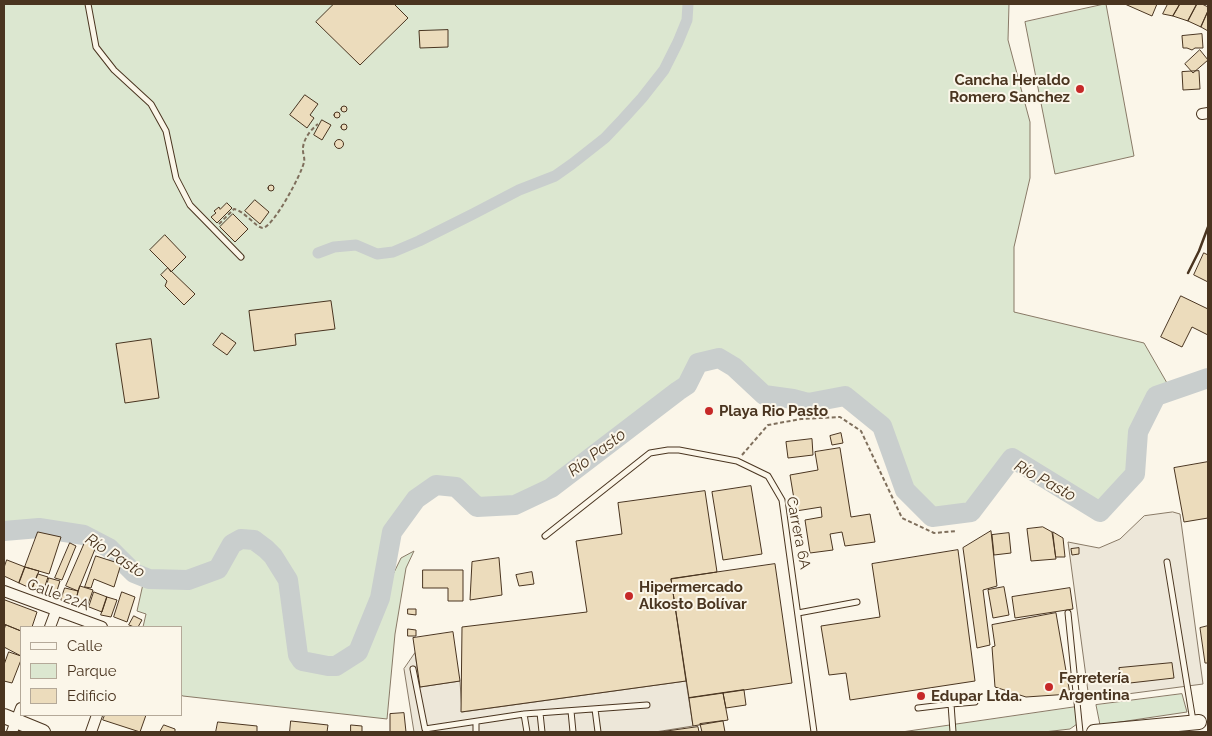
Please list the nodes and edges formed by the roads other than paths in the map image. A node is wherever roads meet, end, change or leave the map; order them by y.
1 (88, 4) edge
2 (241, 256) dead end
3 (545, 536) dead end
4 (1167, 562) dead end
5 (4, 591) edge
6 (857, 602) dead end
7 (56, 611) junction
8 (798, 613) junction
9 (1068, 613) dead end
10 (50, 626) edge
11 (99, 626) edge
12 (413, 669) dead end
13 (975, 702) dead end
14 (951, 704) junction
15 (647, 705) dead end
16 (918, 708) dead end
17 (596, 709) junction
18 (571, 711) junction
19 (540, 713) junction
20 (524, 714) junction
21 (97, 716) edge
22 (13, 720) edge
23 (476, 722) junction
24 (1196, 724) edge
25 (446, 729) edge
26 (425, 731) edge
27 (43, 732) edge
28 (91, 732) edge
29 (476, 732) edge
30 (527, 732) edge
31 (542, 732) edge
32 (573, 732) edge
33 (598, 732) edge
34 (814, 732) edge
35 (953, 732) edge
36 (1080, 732) edge
37 (1094, 732) edge

1 - 2 lane
3 - 8 lane, Carrera 6A
4 - 24 lane
5 - 7 street, Calle 22A
6 - 8 lane
7 - 10 street
7 - 11 street, Calle 22A
8 - 34 lane, Carrera 6A
9 - 36 lane
12 - 26 lane
13 - 14 lane
14 - 16 lane
14 - 35 lane
15 - 17 lane
17 - 18 lane
17 - 33 lane
18 - 19 lane
18 - 32 lane
19 - 20 lane
19 - 31 lane
20 - 23 lane
20 - 30 lane
21 - 28 street
22 - 27 main road
23 - 25 lane
23 - 29 lane
24 - 37 main road
25 - 26 lane

